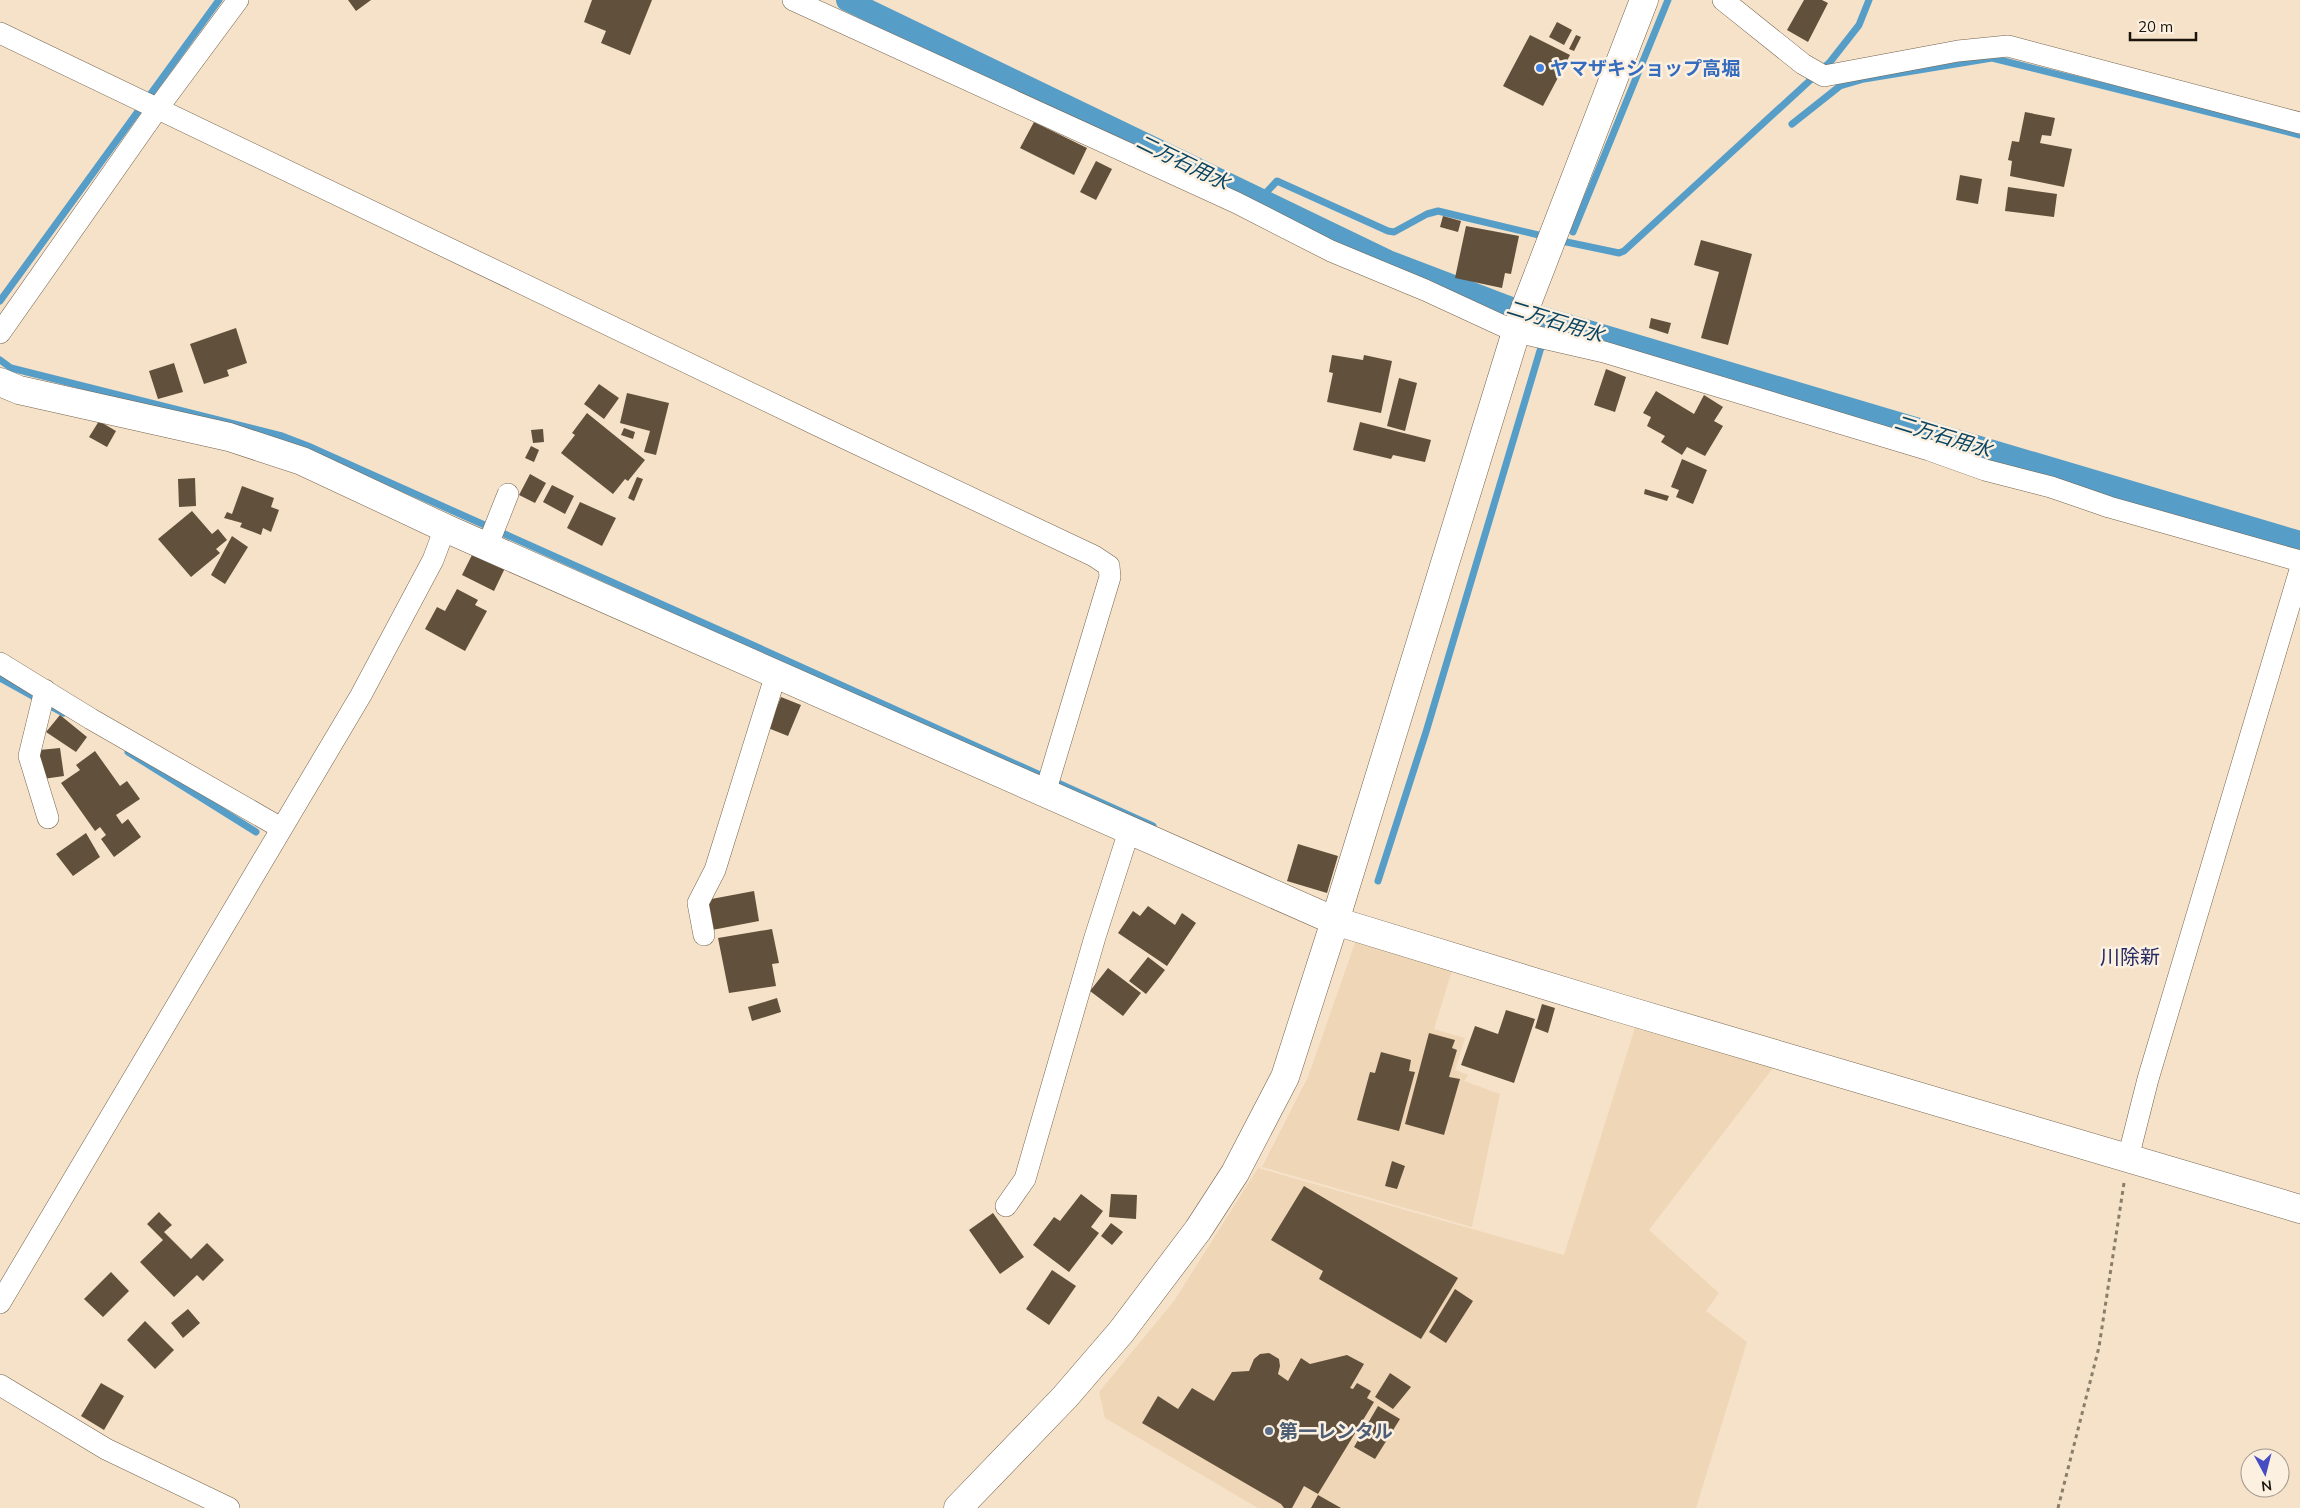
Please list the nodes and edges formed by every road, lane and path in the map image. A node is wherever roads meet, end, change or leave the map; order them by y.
1 (238, 0) edge
2 (793, 0) edge
3 (1644, 0) edge
4 (1723, 0) edge
5 (0, 33) edge
6 (158, 108) junction
7 (2300, 123) edge
8 (1516, 332) junction
9 (0, 333) edge
10 (0, 382) edge
11 (508, 494) dead end
12 (444, 528) junction
13 (487, 547) junction
14 (2300, 561) edge
15 (2300, 570) edge
16 (0, 663) edge
17 (776, 674) junction
18 (45, 690) junction
19 (1045, 793) junction
20 (48, 818) dead end
21 (281, 828) junction
22 (1129, 830) junction
23 (1336, 921) junction
24 (704, 935) dead end
25 (2128, 1158) junction
26 (1006, 1206) dead end
27 (2300, 1209) edge
28 (0, 1304) edge
29 (0, 1385) edge
30 (229, 1508) edge
31 (958, 1508) edge
32 (2058, 1508) edge

1 - 6 street
2 - 8 street
3 - 8 street
4 - 7 street
5 - 6 street
6 - 9 street
6 - 19 street
8 - 14 street
8 - 23 street
10 - 12 street
11 - 13 street
12 - 13 street
12 - 21 street
13 - 17 street
15 - 25 street
16 - 18 street
17 - 19 street
17 - 24 street
18 - 20 street
18 - 21 street
19 - 22 street
21 - 28 street
22 - 23 street
22 - 26 street
23 - 25 street
23 - 31 street
25 - 27 street
25 - 32 path
29 - 30 street

